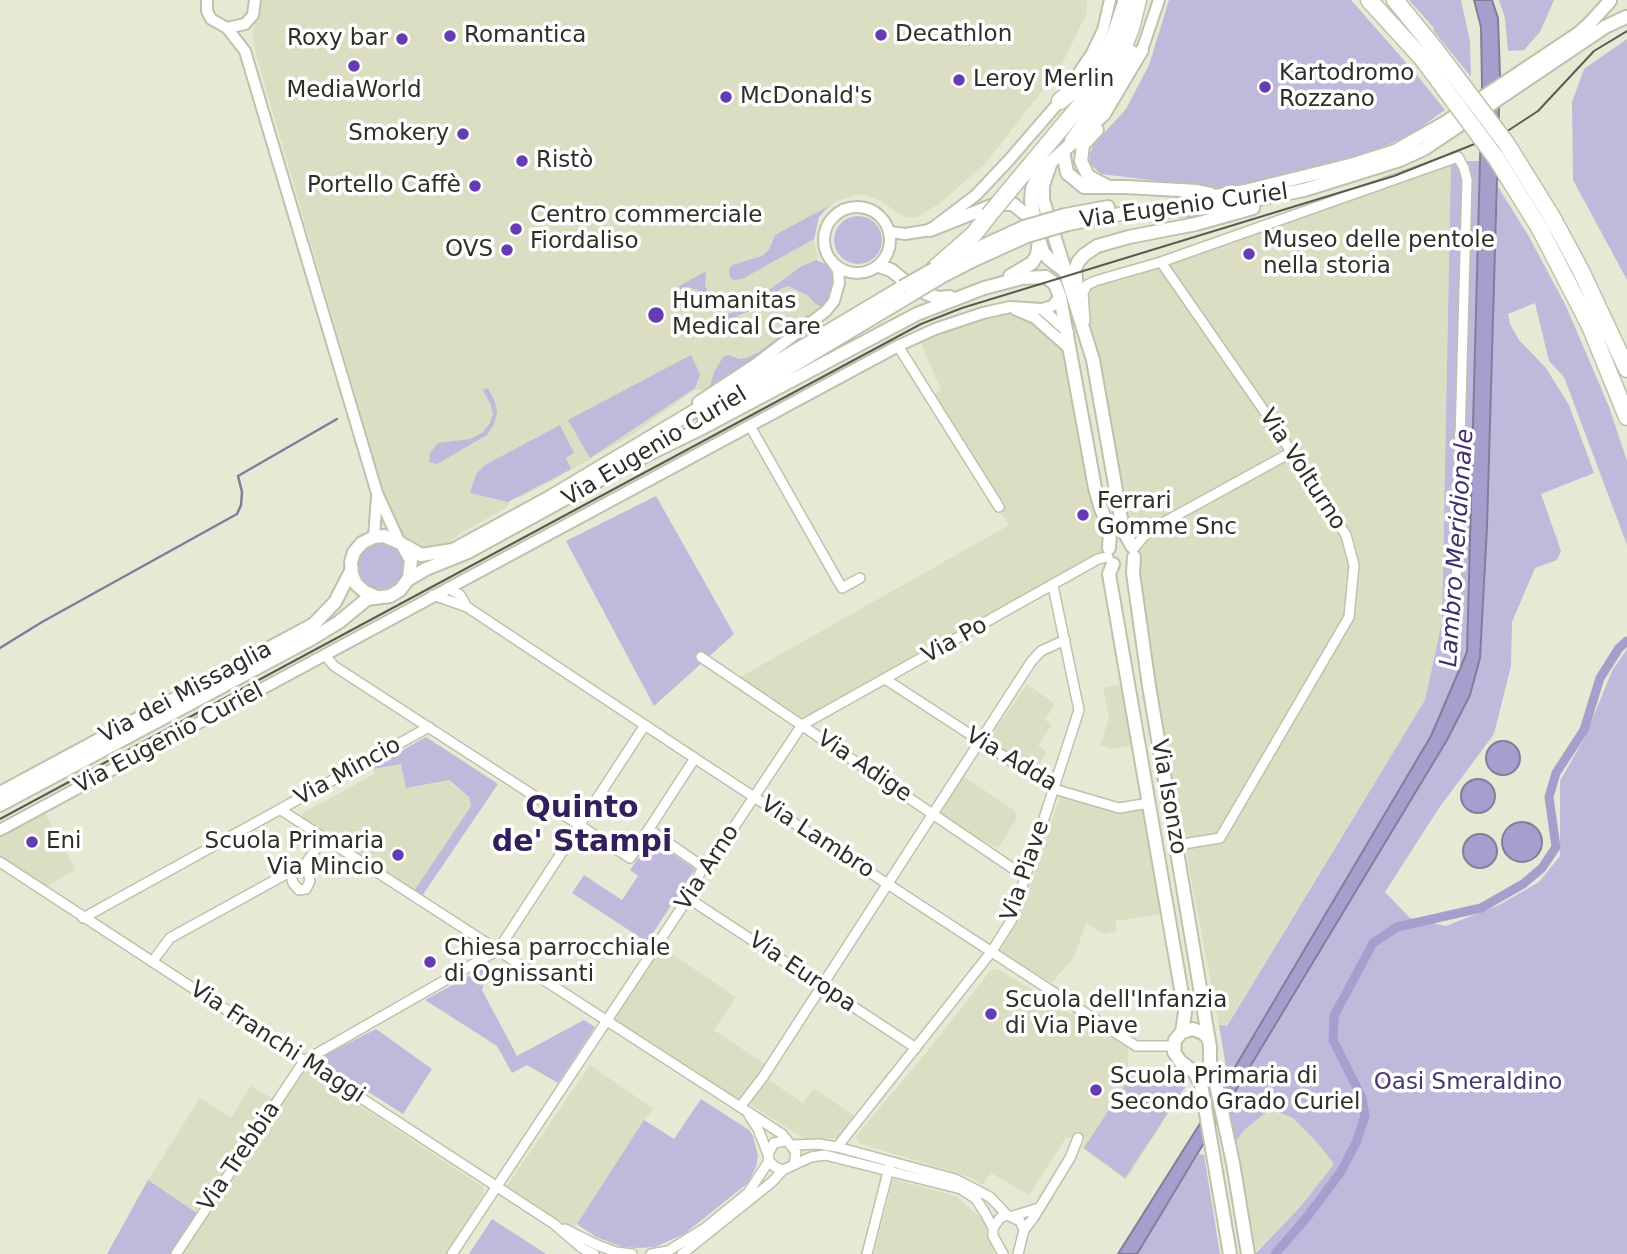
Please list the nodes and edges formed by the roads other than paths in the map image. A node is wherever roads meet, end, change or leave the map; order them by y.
1 (207, 0) edge
2 (1110, 0) edge
3 (1127, 0) edge
4 (1138, 0) edge
5 (1148, 0) edge
6 (1159, 0) edge
7 (1370, 0) edge
8 (1395, 0) edge
9 (1610, 0) edge
10 (256, 1) edge
11 (1626, 18) edge
12 (245, 24) junction
13 (226, 28) junction
14 (1142, 50) junction
15 (245, 51) junction
16 (1429, 54) junction
17 (1526, 75) junction
18 (1060, 102) junction
19 (1449, 126) junction
20 (1068, 146) junction
21 (1050, 165) junction
22 (1108, 186) junction
23 (1304, 190) junction
24 (1219, 196) junction
25 (1066, 220) junction
26 (1545, 222) junction
27 (930, 230) junction
28 (890, 232) junction
29 (1031, 232) junction
30 (831, 260) junction
31 (1161, 262) junction
32 (879, 266) junction
33 (1066, 272) junction
34 (937, 273) junction
35 (984, 288) junction
36 (906, 291) junction
37 (959, 297) junction
38 (1060, 297) junction
39 (1010, 307) junction
40 (1041, 309) junction
41 (1068, 332) junction
42 (1087, 340) junction
43 (898, 346) junction
44 (1071, 350) junction
45 (1093, 360) junction
46 (1627, 369) edge
47 (691, 407) dead end
48 (1627, 417) edge
49 (750, 426) junction
50 (1290, 453) junction
51 (620, 468) junction
52 (377, 493) junction
53 (999, 508) dead end
54 (374, 537) junction
55 (401, 543) junction
56 (1133, 550) junction
57 (1110, 556) junction
58 (351, 571) junction
59 (860, 578) dead end
60 (409, 579) junction
61 (464, 580) junction
62 (1053, 586) junction
63 (448, 588) junction
64 (433, 596) junction
65 (377, 597) junction
66 (467, 607) junction
67 (1455, 624) dead end
68 (1065, 640) junction
69 (325, 655) junction
70 (701, 657) dead end
71 (885, 679) junction
72 (645, 725) junction
73 (802, 725) junction
74 (429, 727) junction
75 (980, 742) junction
76 (695, 758) junction
77 (1054, 789) junction
78 (0, 793) edge
79 (755, 797) junction
80 (1149, 803) junction
81 (0, 805) edge
82 (281, 810) junction
83 (932, 813) junction
84 (581, 826) junction
85 (0, 830) edge
86 (648, 832) junction
87 (323, 839) junction
88 (1177, 845) junction
89 (0, 862) edge
90 (306, 863) junction
91 (703, 867) junction
92 (290, 871) junction
93 (1027, 878) junction
94 (888, 884) junction
95 (688, 898) junction
96 (83, 918) junction
97 (498, 950) junction
98 (992, 951) junction
99 (152, 961) junction
100 (820, 985) junction
101 (608, 1021) junction
102 (1182, 1031) junction
103 (1207, 1037) junction
104 (1174, 1046) junction
105 (916, 1048) junction
106 (1209, 1052) junction
107 (304, 1061) junction
108 (1185, 1064) junction
109 (744, 1111) junction
110 (1078, 1138) dead end
111 (789, 1143) junction
112 (837, 1147) junction
113 (768, 1158) junction
114 (794, 1164) junction
115 (889, 1166) junction
116 (783, 1170) junction
117 (496, 1186) junction
118 (1039, 1208) junction
119 (1010, 1216) junction
120 (554, 1224) junction
121 (993, 1228) junction
122 (1024, 1230) junction
123 (1020, 1242) junction
124 (998, 1243) junction
125 (176, 1254) edge
126 (452, 1254) edge
127 (594, 1254) edge
128 (632, 1254) edge
129 (651, 1254) edge
130 (682, 1254) edge
131 (867, 1254) edge
132 (1003, 1254) edge
133 (1018, 1254) edge
134 (1230, 1254) edge
135 (1248, 1254) edge

1 - 13 street
2 - 18 street
3 - 18 highway
4 - 34 highway, bridge
5 - 20 highway
6 - 14 street
7 - 16 highway
8 - 16 highway
9 - 11 main road
9 - 17 main road, Via Eugenio Curiel
10 - 12 street
11 - 17 main road, Via Eugenio Curiel
12 - 13 street
12 - 15 street
13 - 15 street
14 - 20 main road
14 - 22 main road
15 - 52 street
16 - 26 highway, bridge
17 - 19 main road, Via Eugenio Curiel, bridge
18 - 27 street
19 - 23 main road, Via Eugenio Curiel
19 - 24 main road, Via Eugenio Curiel
20 - 21 main road
20 - 22 main road
21 - 29 main road
21 - 33 main road, Via Isonzo
22 - 24 main road
23 - 25 main road, Via Eugenio Curiel
23 - 42 main road
24 - 25 main road, Via Eugenio Curiel
25 - 29 main road, Via Eugenio Curiel, bridge
26 - 46 highway
26 - 48 highway
27 - 28 street
27 - 29 main road
28 - 30 street
28 - 32 street
29 - 33 main road
29 - 34 main road, Via Eugenio Curiel
29 - 35 main road
30 - 32 street
30 - 47 street
31 - 42 street
31 - 50 street, Via Volturno
31 - 67 street
32 - 37 main road
33 - 42 main road, Via Isonzo
34 - 36 main road, Via Eugenio Curiel, bridge
35 - 37 main road
35 - 38 main road, Via Isonzo
36 - 51 main road, Via Eugenio Curiel
36 - 55 main road, Via Eugenio Curiel
37 - 51 main road
38 - 40 street
38 - 41 main road, Via Isonzo
39 - 40 street, Via Eugenio Curiel
39 - 43 street, Via Eugenio Curiel
39 - 44 street
40 - 41 street
41 - 44 main road, Via Isonzo
41 - 45 main road, Via Isonzo
42 - 45 main road, Via Isonzo
43 - 49 street, Via Eugenio Curiel
43 - 53 street
44 - 57 main road, Via Isonzo
45 - 56 main road, Via Isonzo
49 - 59 street
49 - 61 street, Via Eugenio Curiel
50 - 56 street
50 - 88 street, Via Volturno
51 - 60 main road, Via Eugenio Curiel
52 - 54 street
52 - 55 street
54 - 55 main road
54 - 58 main road, Via dei Missaglia
55 - 60 main road
56 - 57 main road
56 - 57 main road
56 - 88 main road, Via Isonzo
57 - 62 street, Via Po
57 - 80 main road, Via Isonzo
58 - 65 main road
58 - 78 main road, Via dei Missaglia
60 - 65 main road, Via dei Missaglia
61 - 63 street, Via Eugenio Curiel
61 - 66 street
62 - 68 street, Via Piave
62 - 71 street, Via Po
63 - 64 street, Via Eugenio Curiel
63 - 66 street
64 - 66 street
64 - 69 street, Via Eugenio Curiel
65 - 81 main road, Via dei Missaglia
66 - 72 street, Via Lambro
68 - 75 street
68 - 77 street, Via Piave
69 - 74 street
69 - 85 street, Via Eugenio Curiel
70 - 73 street, Via Adige
71 - 73 street, Via Po
71 - 75 street, Via Adda
72 - 76 street, Via Lambro
72 - 84 street
73 - 79 street, Via Arno
73 - 83 street, Via Adige
74 - 82 street, Via Mincio
74 - 84 street
75 - 77 street, Via Adda
75 - 83 street
76 - 79 street, Via Lambro
76 - 86 street
77 - 80 street, Via Adda
77 - 93 street, Via Piave
79 - 91 street, Via Arno
79 - 94 street, Via Lambro
80 - 102 main road, Via Isonzo
82 - 87 street
82 - 96 street, Via Mincio
83 - 93 street, Via Adige
83 - 94 street
84 - 86 street
84 - 97 street
86 - 91 street
87 - 90 street
87 - 97 street
88 - 103 main road, Via Isonzo
89 - 96 street, Via Franchi Maggi
90 - 92 street
90 - 92 street
91 - 95 street, Via Arno
92 - 99 street
93 - 98 street, Via Piave
94 - 98 street, Via Lambro
94 - 100 street
95 - 100 street, Via Europa
95 - 101 street, Via Arno
96 - 99 street, Via Franchi Maggi
97 - 101 street
97 - 107 street
98 - 104 street, Via Lambro
98 - 105 street, Via Piave
99 - 107 street, Via Franchi Maggi
100 - 105 street, Via Europa
100 - 109 street
101 - 109 street
101 - 117 street, Via Arno
102 - 103 main road
102 - 104 main road
103 - 106 main road
104 - 108 main road
105 - 112 street, Via Piave
106 - 108 main road
106 - 135 main road
107 - 117 street, Via Franchi Maggi
107 - 125 street, Via Trebbia
108 - 134 main road
109 - 111 street
109 - 113 street
110 - 118 street
111 - 112 street
111 - 113 street
111 - 114 street
112 - 115 street
113 - 116 street
113 - 129 street
114 - 115 street
114 - 116 street
115 - 119 street
115 - 121 street
115 - 131 street
116 - 130 street
117 - 120 street, Via Franchi Maggi
117 - 126 street, Via Arno
118 - 119 street
118 - 122 street
119 - 121 street
119 - 122 street
120 - 127 street, Via Franchi Maggi
120 - 128 street, Via Franchi Maggi
121 - 124 street
122 - 123 street
123 - 124 street
123 - 133 street
124 - 132 street

